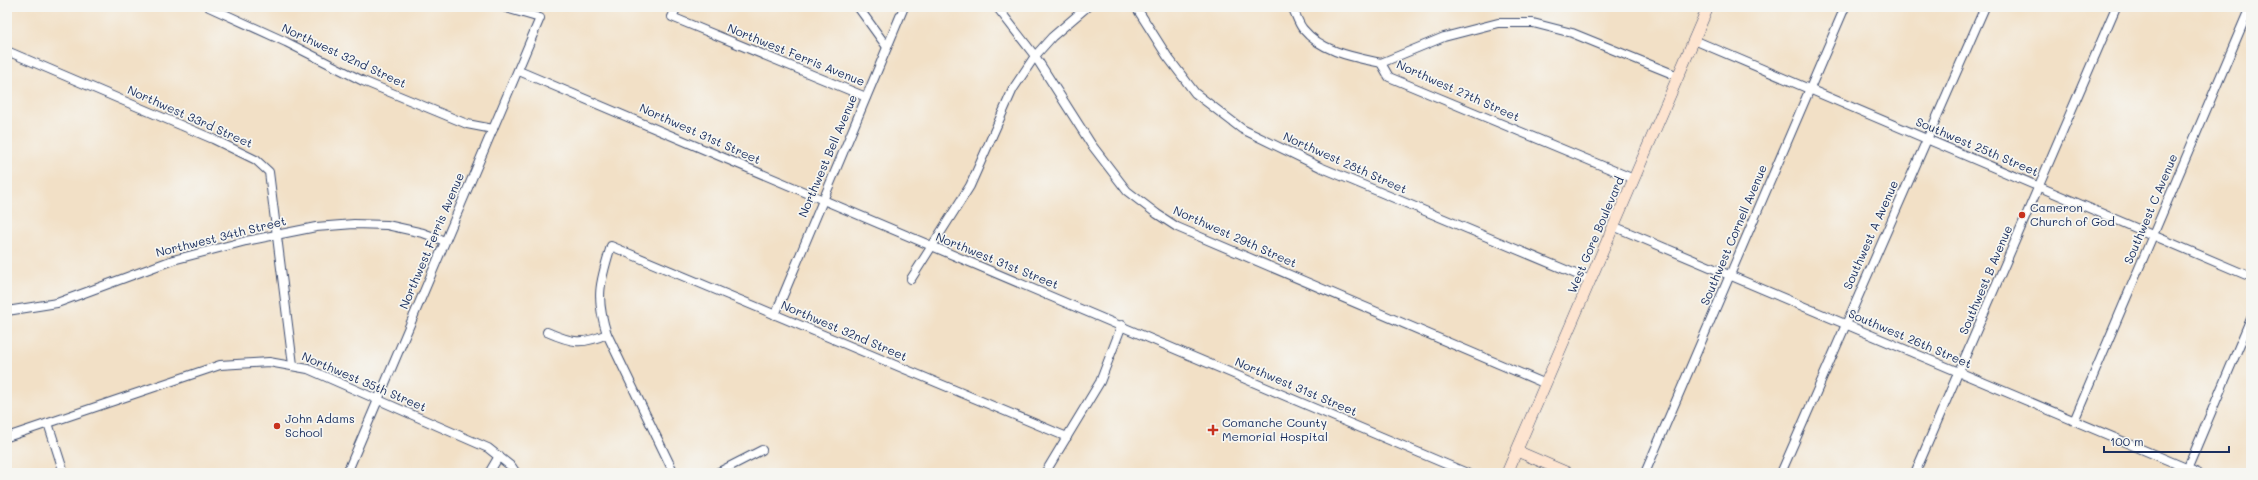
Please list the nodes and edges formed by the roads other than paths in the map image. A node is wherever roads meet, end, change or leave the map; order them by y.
1 (209, 7) edge
2 (503, 7) edge
3 (677, 7) edge
4 (858, 7) edge
5 (904, 7) edge
6 (997, 7) edge
7 (1087, 7) edge
8 (1136, 7) edge
9 (1292, 7) edge
10 (1708, 7) edge
11 (1845, 7) edge
12 (1985, 7) edge
13 (2116, 7) edge
14 (2250, 7) edge
15 (1694, 40) junction
16 (887, 47) junction
17 (7, 51) edge
18 (1035, 56) junction
19 (1381, 63) junction
20 (518, 71) junction
21 (1678, 76) junction
22 (1810, 90) junction
23 (866, 97) junction
24 (493, 130) junction
25 (1927, 139) junction
26 (1634, 179) junction
27 (2038, 186) junction
28 (823, 199) junction
29 (1614, 226) junction
30 (276, 234) junction
31 (2153, 235) junction
32 (445, 241) junction
33 (931, 247) junction
34 (1730, 276) junction
35 (2251, 276) edge
36 (911, 279) dead end
37 (1590, 280) junction
38 (7, 311) edge
39 (775, 315) junction
40 (2251, 318) edge
41 (1845, 324) junction
42 (1122, 326) junction
43 (547, 332) dead end
44 (607, 334) junction
45 (293, 365) junction
46 (1959, 372) junction
47 (1546, 384) junction
48 (376, 401) junction
49 (2074, 421) junction
50 (48, 423) junction
51 (7, 437) edge
52 (1067, 437) junction
53 (762, 450) dead end
54 (1517, 451) junction
55 (499, 456) junction
56 (2186, 471) edge
57 (64, 473) edge
58 (347, 473) edge
59 (489, 473) edge
60 (516, 473) edge
61 (674, 473) edge
62 (717, 473) edge
63 (1045, 473) edge
64 (1467, 473) edge
65 (1507, 473) edge
66 (1568, 473) edge
67 (1645, 473) edge
68 (1781, 473) edge
69 (1915, 473) edge
70 (2198, 473) edge

1 - 24 street, Northwest 32nd Street
2 - 20 street, Northwest Ferris Avenue
3 - 23 street, Northwest Ferris Avenue
4 - 16 street
5 - 16 street, Northwest Bell Avenue
6 - 18 street, Northwest 29th Street
7 - 18 street
8 - 37 street, Northwest 28th Street
9 - 19 street, Northwest 27th Street
10 - 15 main road, West Gore Boulevard
11 - 22 street, Southwest Cornell Avenue
12 - 25 street, Southwest A Avenue
13 - 27 street, Southwest B Avenue
14 - 31 street, Southwest C Avenue
15 - 21 main road, West Gore Boulevard
15 - 22 street, Southwest 25th Street
16 - 23 street, Northwest Bell Avenue
17 - 30 street, Northwest 33rd Street
18 - 33 street
18 - 47 street, Northwest 29th Street
19 - 21 street
19 - 26 street, Northwest 27th Street
20 - 24 street, Northwest Ferris Avenue
20 - 28 street, Northwest 31st Street
21 - 26 main road, West Gore Boulevard
22 - 25 street, Southwest 25th Street
22 - 34 street, Southwest Cornell Avenue
23 - 28 street, Northwest Bell Avenue
24 - 32 street, Northwest Ferris Avenue
25 - 27 street, Southwest 25th Street
25 - 41 street, Southwest A Avenue
26 - 29 main road, West Gore Boulevard
27 - 31 street, Southwest 25th Street
27 - 46 street, Southwest B Avenue
28 - 33 street, Northwest 31st Street
28 - 39 street, Northwest Bell Avenue
29 - 34 street, Southwest 26th Street
29 - 37 main road, West Gore Boulevard
30 - 32 street, Northwest 34th Street
30 - 38 street, Northwest 34th Street
30 - 45 street, Northwest 33rd Street
31 - 35 street, Southwest 25th Street
31 - 49 street, Southwest C Avenue
32 - 48 street, Northwest Ferris Avenue
33 - 36 street
33 - 42 street, Northwest 31st Street
34 - 41 street, Southwest 26th Street
34 - 67 street, Southwest Cornell Avenue
37 - 47 main road, West Gore Boulevard
39 - 44 street, Northwest 32nd Street
39 - 52 street, Northwest 32nd Street
40 - 56 street
41 - 46 street, Southwest 26th Street
41 - 68 street, Southwest A Avenue
42 - 52 street
42 - 64 street, Northwest 31st Street
43 - 44 street
44 - 61 street
45 - 48 street, Northwest 35th Street
45 - 50 street, Northwest 35th Street
46 - 49 street, Southwest 26th Street
46 - 69 street, Southwest B Avenue
47 - 54 main road, West Gore Boulevard
48 - 55 street, Northwest 35th Street
48 - 58 street, Northwest Ferris Avenue
49 - 56 street, Southwest 26th Street
50 - 51 street, Northwest 35th Street
50 - 57 street
52 - 63 street
53 - 62 street
54 - 65 main road, West Gore Boulevard
54 - 66 main road
55 - 59 street
55 - 60 street, Northwest 35th Street
56 - 70 street, Southwest 26th Street

